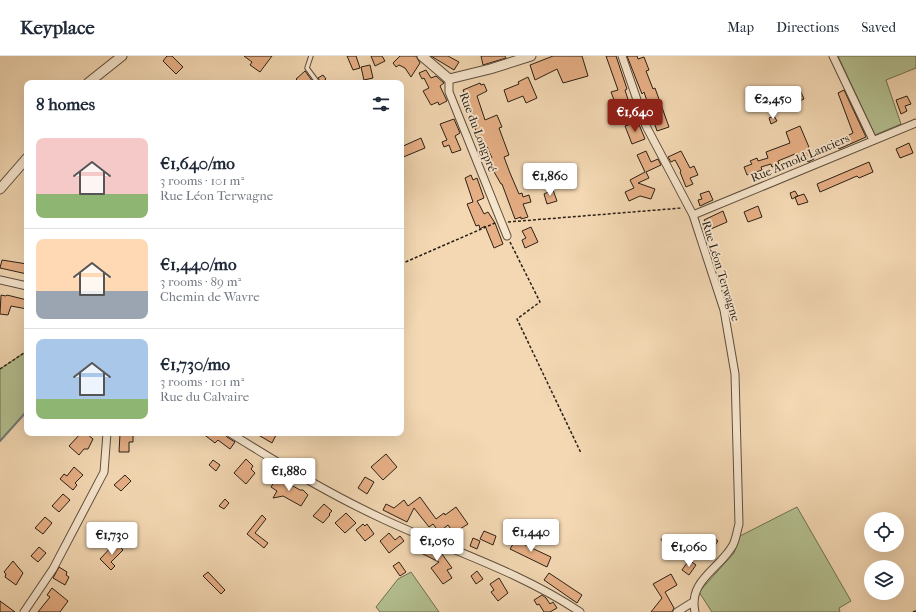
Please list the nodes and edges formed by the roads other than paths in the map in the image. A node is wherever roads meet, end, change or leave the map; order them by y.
1 (122, 56) edge
2 (312, 56) edge
3 (422, 56) edge
4 (531, 56) edge
5 (622, 56) edge
6 (833, 56) edge
7 (512, 59) edge
8 (449, 79) junction
9 (92, 80) edge
10 (316, 80) edge
11 (916, 123) edge
12 (873, 140) junction
13 (24, 161) edge
14 (0, 189) edge
15 (693, 215) junction
16 (507, 236) road end
17 (0, 280) edge
18 (24, 285) edge
19 (107, 436) edge
20 (235, 436) edge
21 (693, 602) junction
22 (24, 612) edge
23 (580, 612) edge
24 (677, 612) edge
25 (695, 612) edge

1 - 9 street
2 - 10 lane
3 - 8 street
4 - 7 street, Rue du Longpré
5 - 15 street, Rue Léon Terwagne
6 - 12 street
7 - 8 street, Rue du Longpré
8 - 16 street, Rue du Longpré
11 - 12 street, Rue Arnold Lanciers
12 - 15 street, Rue Arnold Lanciers
13 - 14 street
15 - 21 street, Rue Léon Terwagne
17 - 18 street
19 - 22 street
20 - 23 street
21 - 24 street
21 - 25 street

